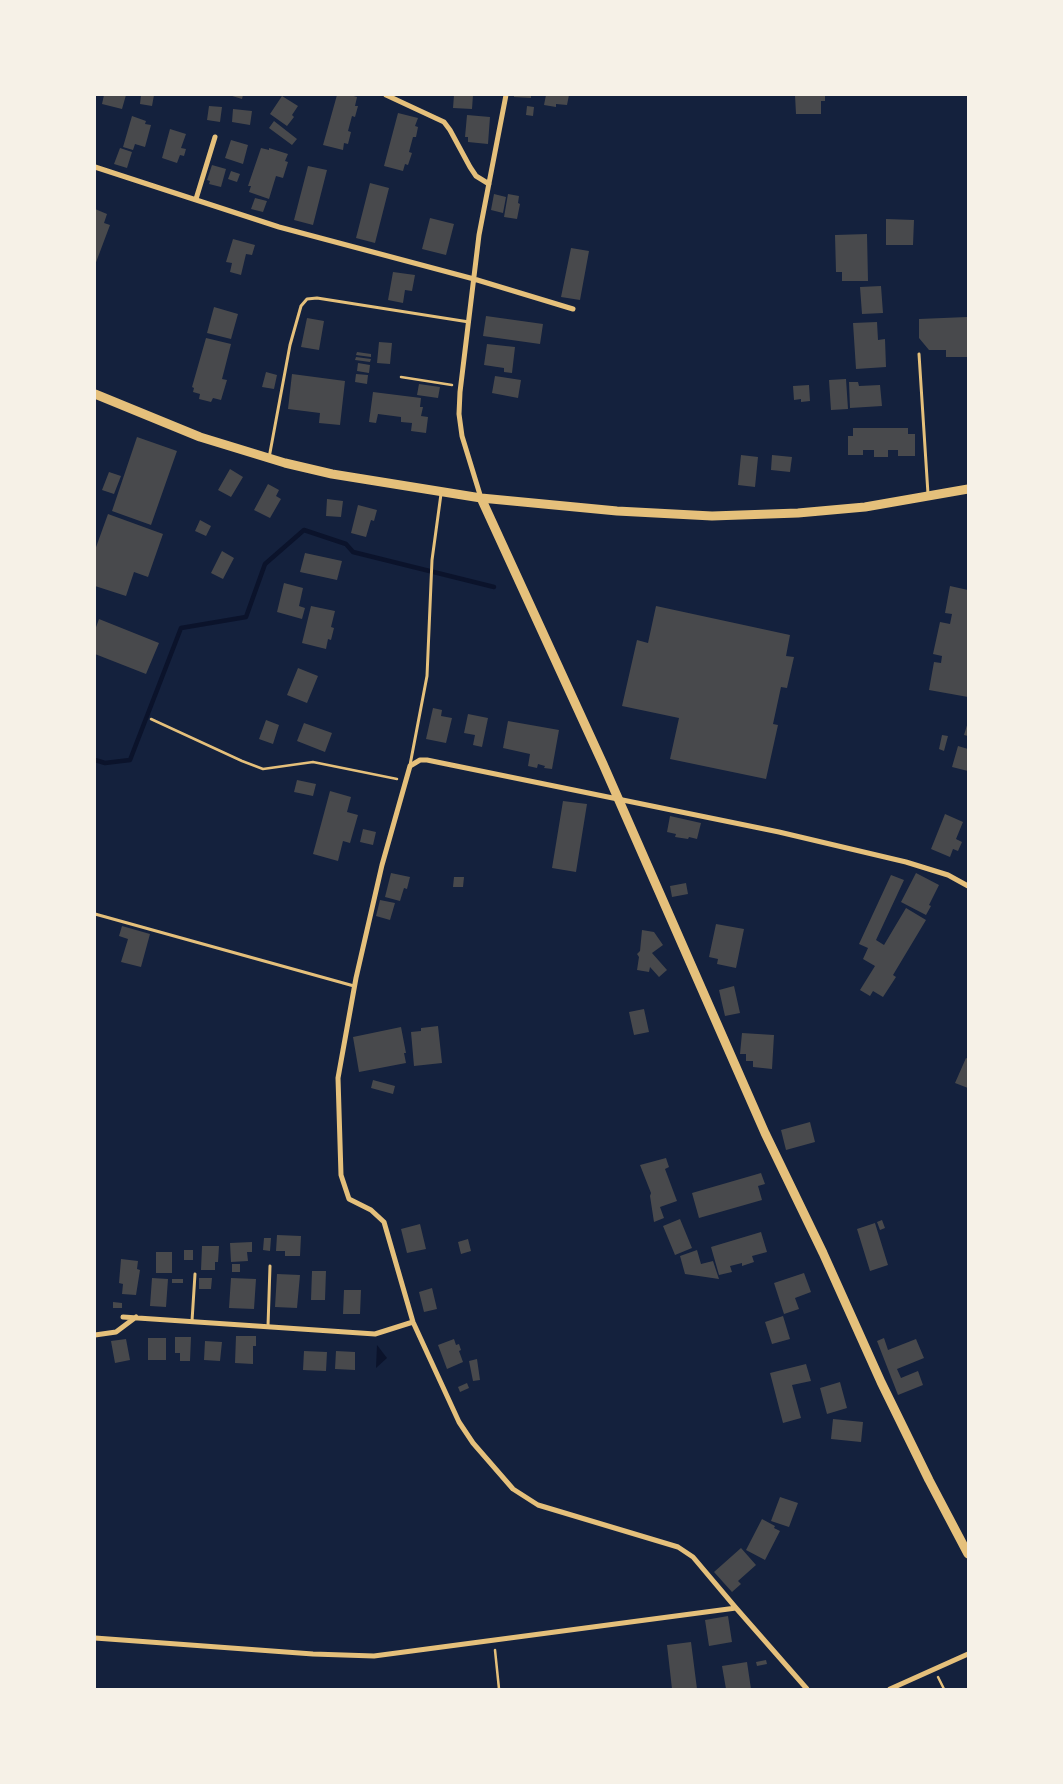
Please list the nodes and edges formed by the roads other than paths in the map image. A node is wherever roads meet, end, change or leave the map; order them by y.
1 (386, 95) edge
2 (506, 95) edge
3 (215, 137) dead end
4 (95, 167) edge
5 (489, 184) junction
6 (196, 199) junction
7 (474, 279) junction
8 (573, 309) dead end
9 (469, 322) junction
10 (919, 354) dead end
11 (95, 394) edge
12 (269, 459) junction
13 (968, 489) edge
14 (441, 492) junction
15 (928, 497) junction
16 (481, 498) junction
17 (410, 766) junction
18 (618, 798) junction
19 (968, 885) edge
20 (95, 914) edge
21 (354, 986) junction
22 (270, 1266) dead end
23 (195, 1274) dead end
24 (123, 1316) dead end
25 (136, 1317) junction
26 (192, 1321) junction
27 (413, 1322) junction
28 (268, 1326) junction
29 (95, 1335) edge
30 (968, 1554) edge
31 (736, 1608) junction
32 (95, 1638) edge
33 (968, 1654) edge
34 (807, 1689) edge
35 (890, 1689) edge

1 - 5 street
2 - 5 street
3 - 6 street
4 - 6 street
5 - 7 street
6 - 7 street
7 - 8 street
7 - 9 street
9 - 12 lane
9 - 16 street
10 - 15 lane
11 - 12 street
12 - 14 street
13 - 15 street
14 - 16 street
14 - 17 lane
15 - 16 street
16 - 18 street
17 - 18 street
17 - 21 street
18 - 19 street
18 - 30 street
20 - 21 lane
21 - 27 street
22 - 28 lane
23 - 26 lane
24 - 25 street
25 - 26 street
25 - 29 street
26 - 28 street
27 - 28 street
27 - 31 street
31 - 32 street
31 - 34 street
33 - 35 street

